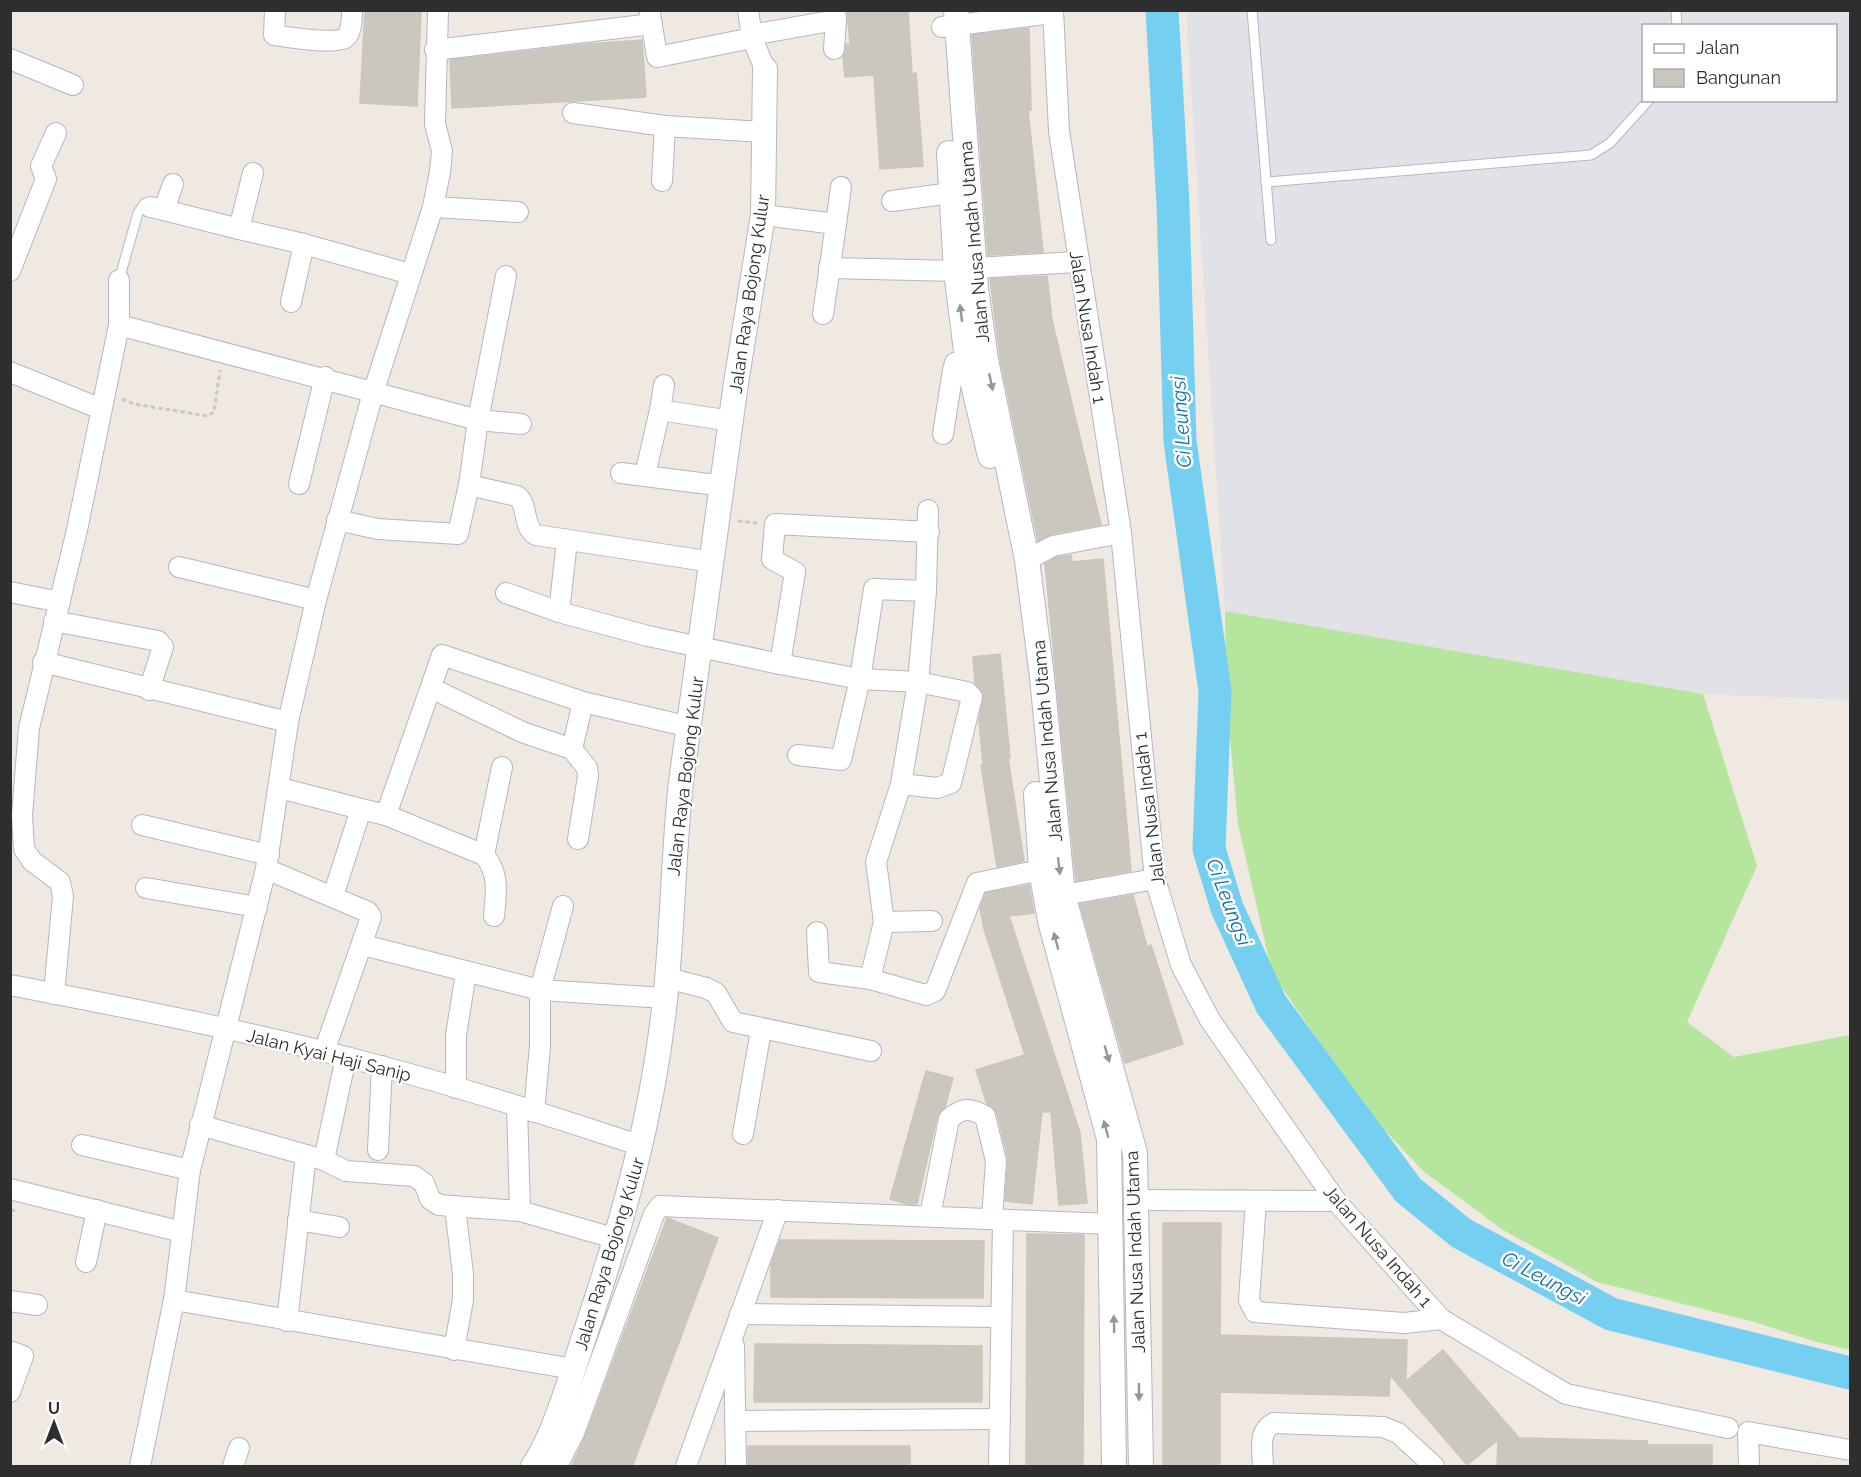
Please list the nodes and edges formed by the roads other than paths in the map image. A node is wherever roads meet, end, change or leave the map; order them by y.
1 (275, 10) edge
2 (352, 10) edge
3 (438, 10) edge
4 (748, 10) edge
5 (1252, 10) edge
6 (1053, 12) edge
7 (835, 16) edge
8 (651, 17) edge
9 (949, 18) edge
10 (752, 37) junction
11 (834, 49) dead end
12 (435, 50) junction
13 (10, 59) edge
14 (765, 69) joint
15 (73, 86) dead end
16 (1646, 102) edge
17 (573, 113) dead end
18 (665, 126) junction
19 (763, 132) junction
20 (56, 133) dead end
21 (253, 173) dead end
22 (662, 181) dead end
23 (1266, 182) junction
24 (174, 184) dead end
25 (841, 187) dead end
26 (951, 193) junction
27 (892, 201) dead end
28 (433, 207) junction
29 (157, 208) junction
30 (518, 212) dead end
31 (763, 214) junction
32 (836, 225) junction
33 (238, 229) junction
34 (1270, 240) dead end
35 (304, 244) junction
36 (1077, 262) junction
37 (829, 268) junction
38 (966, 270) junction
39 (10, 272) edge
40 (410, 274) junction
41 (506, 276) dead end
42 (119, 280) joint
43 (291, 302) dead end
44 (823, 314) dead end
45 (119, 325) junction
46 (967, 359) junction
47 (10, 372) edge
48 (325, 377) junction
49 (664, 385) dead end
50 (373, 393) junction
51 (104, 401) junction
52 (660, 410) junction
53 (478, 420) junction
54 (731, 421) junction
55 (521, 424) dead end
56 (943, 434) dead end
57 (621, 473) dead end
58 (645, 476) junction
59 (299, 484) dead end
60 (470, 485) junction
61 (723, 486) junction
62 (928, 510) dead end
63 (337, 520) junction
64 (928, 532) junction
65 (1121, 533) junction
66 (567, 541) junction
67 (1027, 560) junction
68 (713, 562) junction
69 (179, 567) dead end
70 (926, 591) junction
71 (10, 592) edge
72 (506, 593) dead end
73 (316, 600) junction
74 (60, 602) junction
75 (559, 612) junction
76 (54, 621) junction
77 (701, 646) junction
78 (43, 662) junction
79 (780, 664) junction
80 (860, 679) junction
81 (918, 682) junction
82 (432, 688) junction
83 (149, 690) junction
84 (583, 702) junction
85 (288, 722) junction
86 (690, 727) junction
87 (20, 728) edge
88 (572, 749) junction
89 (798, 755) dead end
90 (502, 767) dead end
91 (901, 784) junction
92 (280, 788) junction
93 (1044, 798) junction
94 (361, 809) junction
95 (386, 815) junction
96 (142, 825) dead end
97 (578, 839) dead end
98 (484, 855) junction
99 (267, 862) junction
100 (1041, 870) junction
101 (1155, 879) junction
102 (146, 888) dead end
103 (1063, 895) junction
104 (333, 896) junction
105 (563, 906) dead end
106 (257, 907) junction
107 (494, 916) dead end
108 (932, 921) dead end
109 (884, 922) junction
110 (817, 933) dead end
111 (363, 945) junction
112 (466, 973) junction
113 (870, 979) junction
114 (10, 985) edge
115 (666, 988) junction
116 (540, 990) junction
117 (54, 994) junction
118 (226, 1029) junction
119 (760, 1030) junction
120 (871, 1051) dead end
121 (324, 1052) junction
122 (346, 1057) junction
123 (382, 1066) junction
124 (456, 1088) junction
125 (525, 1109) junction
126 (200, 1125) junction
127 (743, 1134) dead end
128 (82, 1145) dead end
129 (642, 1146) junction
130 (378, 1150) dead end
131 (315, 1157) junction
132 (190, 1170) junction
133 (10, 1189) edge
134 (1137, 1200) junction
135 (1336, 1201) junction
136 (1256, 1202) junction
137 (455, 1207) junction
138 (97, 1210) junction
139 (778, 1210) junction
140 (520, 1211) junction
141 (930, 1216) junction
142 (997, 1219) junction
143 (298, 1220) junction
144 (1112, 1224) junction
145 (339, 1227) dead end
146 (182, 1232) junction
147 (617, 1239) junction
148 (86, 1262) dead end
149 (10, 1300) edge
150 (174, 1300) junction
151 (37, 1305) dead end
152 (1001, 1317) junction
153 (1441, 1319) junction
154 (287, 1321) junction
155 (737, 1323) junction
156 (454, 1350) junction
157 (10, 1351) edge
158 (573, 1369) junction
159 (10, 1392) edge
160 (1000, 1419) junction
161 (735, 1421) junction
162 (1728, 1428) dead end
163 (1847, 1455) edge
164 (140, 1467) edge
165 (533, 1467) edge
166 (557, 1467) edge
167 (686, 1467) edge
168 (736, 1467) edge
169 (999, 1467) edge
170 (1114, 1467) edge
171 (1141, 1467) edge
172 (1263, 1467) edge
173 (1434, 1467) edge
174 (1749, 1467) edge

1 - 2 street
3 - 12 street
4 - 10 street
5 - 23 lane
6 - 9 street
6 - 36 street, Jalan Nusa Indah 1
7 - 10 street
7 - 11 street
8 - 10 street
8 - 12 street
9 - 26 street, Jalan Nusa Indah Utama
9 - 38 street, Jalan Nusa Indah Utama
10 - 14 street
12 - 28 street
13 - 15 street
14 - 19 street, Jalan Raya Bojong Kulur
16 - 23 lane
17 - 18 street
18 - 19 street
18 - 22 street
19 - 31 street, Jalan Raya Bojong Kulur
20 - 39 street
21 - 33 street
23 - 34 lane
24 - 29 street
25 - 32 street
26 - 27 street
26 - 38 street, Jalan Nusa Indah Utama
28 - 30 street
28 - 40 street
29 - 33 street
29 - 42 lane
31 - 32 street
31 - 54 street, Jalan Raya Bojong Kulur
32 - 37 street
33 - 35 street
35 - 40 street
35 - 43 street
36 - 38 street
36 - 65 street, Jalan Nusa Indah 1
37 - 38 street
37 - 44 street
46 -> 38 street, Jalan Nusa Indah Utama
38 -> 67 street, Jalan Nusa Indah Utama
40 - 50 street
41 - 53 street
42 - 45 street
45 - 48 street
45 - 51 street
46 - 56 street
46 - 93 street, Jalan Nusa Indah Utama
47 - 51 street
48 - 50 street
48 - 59 street
49 - 52 street
50 - 53 street
50 - 63 street
51 - 74 street
52 - 54 street
52 - 58 street
53 - 55 street
53 - 60 street
54 - 61 street, Jalan Raya Bojong Kulur
57 - 58 street
58 - 61 street
60 - 63 street
60 - 66 street
61 - 68 street, Jalan Raya Bojong Kulur
62 - 64 street
63 - 73 street
64 - 70 street
64 - 79 street
65 - 67 street
65 - 101 street, Jalan Nusa Indah 1
66 - 68 street
66 - 75 street
67 - 93 street, Jalan Nusa Indah Utama
68 - 77 street, Jalan Raya Bojong Kulur
69 - 73 street
70 - 80 street
70 - 81 street
71 - 74 street
72 - 75 street
73 - 85 street
74 - 76 street
75 - 77 street
76 - 78 street
76 - 83 street
77 - 79 street
77 - 86 street, Jalan Raya Bojong Kulur
78 - 83 street
78 - 87 street
79 - 80 street
80 - 81 street
80 - 89 street
81 - 91 street
81 - 91 street
82 - 84 street
82 - 88 street
82 - 95 street
83 - 85 street
84 - 86 street
84 - 88 street
85 - 92 street
86 - 115 street, Jalan Raya Bojong Kulur
87 - 117 street
88 - 97 street
90 - 98 street
91 - 109 street
92 - 94 street
92 - 99 street
93 - 100 street, Jalan Nusa Indah Utama
93 -> 103 street, Jalan Nusa Indah Utama
94 - 95 street
94 - 104 street
95 - 98 street
96 - 99 street
98 - 107 street
99 - 104 street
99 - 106 street
100 - 113 street
144 -> 100 street, Jalan Nusa Indah Utama
101 - 103 street
101 - 135 street, Jalan Nusa Indah 1
102 - 106 street
103 -> 134 street, Jalan Nusa Indah Utama
104 - 111 street
105 - 116 street
106 - 118 street
108 - 109 street
109 - 113 street
110 - 113 street
111 - 112 street
111 - 121 street
112 - 116 street
112 - 124 street
114 - 117 street, Jalan Kyai Haji Sanip
115 - 116 street
115 - 119 street
115 - 129 street, Jalan Raya Bojong Kulur
116 - 125 street
117 - 118 street, Jalan Kyai Haji Sanip
118 - 121 street, Jalan Kyai Haji Sanip
118 - 126 street
119 - 120 street
119 - 127 street
121 - 122 street, Jalan Kyai Haji Sanip
122 - 123 street, Jalan Kyai Haji Sanip
122 - 131 street
123 - 124 street, Jalan Kyai Haji Sanip
123 - 130 street
124 - 125 street, Jalan Kyai Haji Sanip
125 - 129 street, Jalan Kyai Haji Sanip
125 - 140 street
126 - 131 street
126 - 132 street
128 - 132 street
129 - 147 street, Jalan Raya Bojong Kulur
131 - 137 street
131 - 143 street
132 - 146 street
133 - 138 street
134 - 136 street
134 -> 171 street, Jalan Nusa Indah Utama
135 - 136 street
135 - 153 street, Jalan Nusa Indah 1
136 - 153 street
137 - 140 street
137 - 156 street
138 - 146 street
138 - 148 street
139 - 141 street
139 - 155 street
139 - 166 street
140 - 147 street
141 - 142 street
141 - 142 street
142 - 144 street
142 - 152 street
143 - 145 street
143 - 154 street
170 -> 144 street, Jalan Nusa Indah Utama
146 - 150 street
147 - 158 street, Jalan Raya Bojong Kulur
149 - 151 street
150 - 154 street
150 - 164 street
152 - 155 street
152 - 160 street
153 - 162 street, Jalan Nusa Indah 1
154 - 156 street
155 - 161 street
155 - 167 street
156 - 158 street
157 - 159 street
158 - 165 street, Jalan Raya Bojong Kulur
160 - 161 street
160 - 169 street
161 - 168 street
163 - 174 street
172 - 173 street

